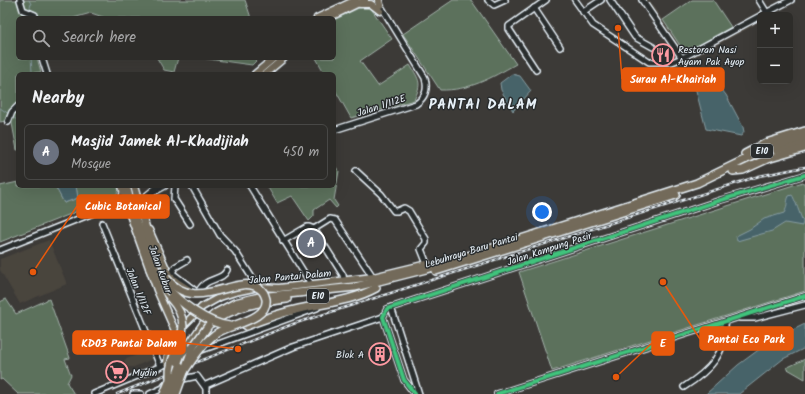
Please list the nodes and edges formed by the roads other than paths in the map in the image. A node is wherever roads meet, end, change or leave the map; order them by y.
1 (20, 0) edge
2 (365, 0) edge
3 (374, 0) edge
4 (488, 0) edge
5 (505, 0) edge
6 (546, 0) edge
7 (575, 0) edge
8 (601, 0) edge
9 (610, 0) edge
10 (642, 0) edge
11 (759, 0) edge
12 (791, 0) edge
13 (357, 2) edge
14 (379, 4) edge
15 (534, 8) junction
16 (583, 12) junction
17 (762, 12) edge
18 (769, 12) edge
19 (33, 16) edge
20 (322, 16) edge
21 (332, 16) edge
22 (757, 18) edge
23 (560, 47) dead end
24 (653, 47) dead end
25 (682, 58) junction
26 (43, 60) edge
27 (272, 60) edge
28 (282, 60) edge
29 (536, 70) dead end
30 (46, 72) edge
31 (257, 72) edge
32 (267, 72) edge
33 (16, 108) edge
34 (8, 122) dead end
35 (336, 129) edge
36 (805, 131) edge
37 (805, 137) edge
38 (794, 142) junction
39 (805, 142) edge
40 (805, 148) edge
41 (732, 169) junction
42 (356, 171) dead end
43 (805, 175) edge
44 (124, 188) edge
45 (130, 188) edge
46 (135, 188) edge
47 (156, 188) edge
48 (161, 188) edge
49 (175, 188) edge
50 (193, 188) edge
51 (251, 188) edge
52 (146, 196) junction
53 (116, 204) junction
54 (140, 209) junction
55 (128, 210) junction
56 (102, 223) dead end
57 (190, 224) dead end
58 (314, 229) junction
59 (283, 241) junction
60 (151, 245) junction
61 (0, 250) edge
62 (479, 253) junction
63 (187, 260) dead end
64 (427, 264) junction
65 (150, 269) junction
66 (227, 270) dead end
67 (373, 277) junction
68 (344, 281) junction
69 (165, 282) junction
70 (311, 284) junction
71 (258, 287) junction
72 (376, 288) junction
73 (200, 293) junction
74 (805, 296) edge
75 (220, 297) junction
76 (337, 302) junction
77 (207, 304) junction
78 (805, 305) edge
79 (392, 307) junction
80 (382, 317) junction
81 (739, 318) junction
82 (724, 322) junction
83 (206, 325) junction
84 (176, 333) junction
85 (187, 348) junction
86 (167, 363) junction
87 (160, 366) junction
88 (183, 373) junction
89 (170, 378) junction
90 (205, 387) junction
91 (684, 387) dead end
92 (94, 394) edge
93 (133, 394) edge
94 (141, 394) edge
95 (150, 394) edge
96 (164, 394) edge
97 (170, 394) edge
98 (176, 394) edge
99 (206, 394) edge
100 (415, 394) edge
101 (419, 394) edge
102 (497, 394) edge

1 - 19 street
2 - 13 main road
3 - 14 street
4 - 5 street
6 - 15 street
7 - 16 street
8 - 16 street
9 - 24 street
10 - 25 street
11 - 17 street
12 - 18 street
13 - 14 main road
13 - 20 main road
13 - 21 main road
14 - 35 street, Jalan 1/112E
15 - 23 street
15 - 29 street
16 - 25 street
22 - 25 street
26 - 30 street
27 - 31 main road
28 - 32 main road
33 - 34 street
36 - 41 highway
37 - 38 highway, Lebuhraya Baru Pantai / E10
38 - 39 highway, Lebuhraya Baru Pantai / E10
38 - 41 highway, Lebuhraya Baru Pantai / E10
40 - 41 highway
41 - 62 highway, Lebuhraya Baru Pantai / E10
41 - 72 highway, Lebuhraya Baru Pantai / E10
42 - 64 street
43 - 79 street, Jalan Kampung Pasir
44 - 53 street
44 - 55 main road, Jalan Kubur
44 - 60 highway
45 - 60 highway
46 - 54 main road
47 - 52 street
48 - 52 street
49 - 57 street
50 - 71 street
51 - 59 street
52 - 54 street
53 - 55 street
53 - 61 street
54 - 60 highway
55 - 60 highway
55 - 65 main road, Jalan Kubur
56 - 87 street, Jalan 1/112F
58 - 59 street
58 - 67 street
58 - 68 street
59 - 70 street
60 - 69 highway
60 - 73 main road
62 - 64 highway
62 - 83 highway, Lebuhraya Baru Pantai / E10
63 - 73 street
64 - 67 main road, Jalan Pantai Dalam
65 - 84 main road, Jalan Kubur
65 - 89 highway, bridge
66 - 73 street
67 - 68 main road, Jalan Pantai Dalam
68 - 70 main road, Jalan Pantai Dalam
69 - 76 highway, bridge
69 - 88 highway, bridge
70 - 71 main road, Jalan Pantai Dalam
71 - 75 main road, Jalan Pantai Dalam
72 - 76 highway
72 - 83 highway, Lebuhraya Baru Pantai / E10
73 - 75 main road
73 - 77 main road
74 - 81 street
75 - 77 main road, Jalan Pantai Dalam
76 - 86 street
77 - 84 main road, Jalan Pantai Dalam
78 - 81 street
79 - 80 street, Jalan Kampung Pasir
79 - 101 street
80 - 90 street, Jalan Kampung Pasir
80 - 100 street
81 - 82 street
82 - 91 street
82 - 102 street
83 - 85 highway, Lebuhraya Baru Pantai / E10
83 - 88 highway, Lebuhraya Baru Pantai / E10, bridge
84 - 86 main road, Jalan Pantai Dalam
85 - 89 highway, Lebuhraya Baru Pantai / E10, bridge
85 - 97 highway, Lebuhraya Baru Pantai / E10, bridge
86 - 87 street
87 - 92 street
88 - 98 highway, Lebuhraya Baru Pantai / E10, bridge
89 - 96 highway, Lebuhraya Baru Pantai / E10, bridge
90 - 95 street
90 - 99 street
93 - 94 street

